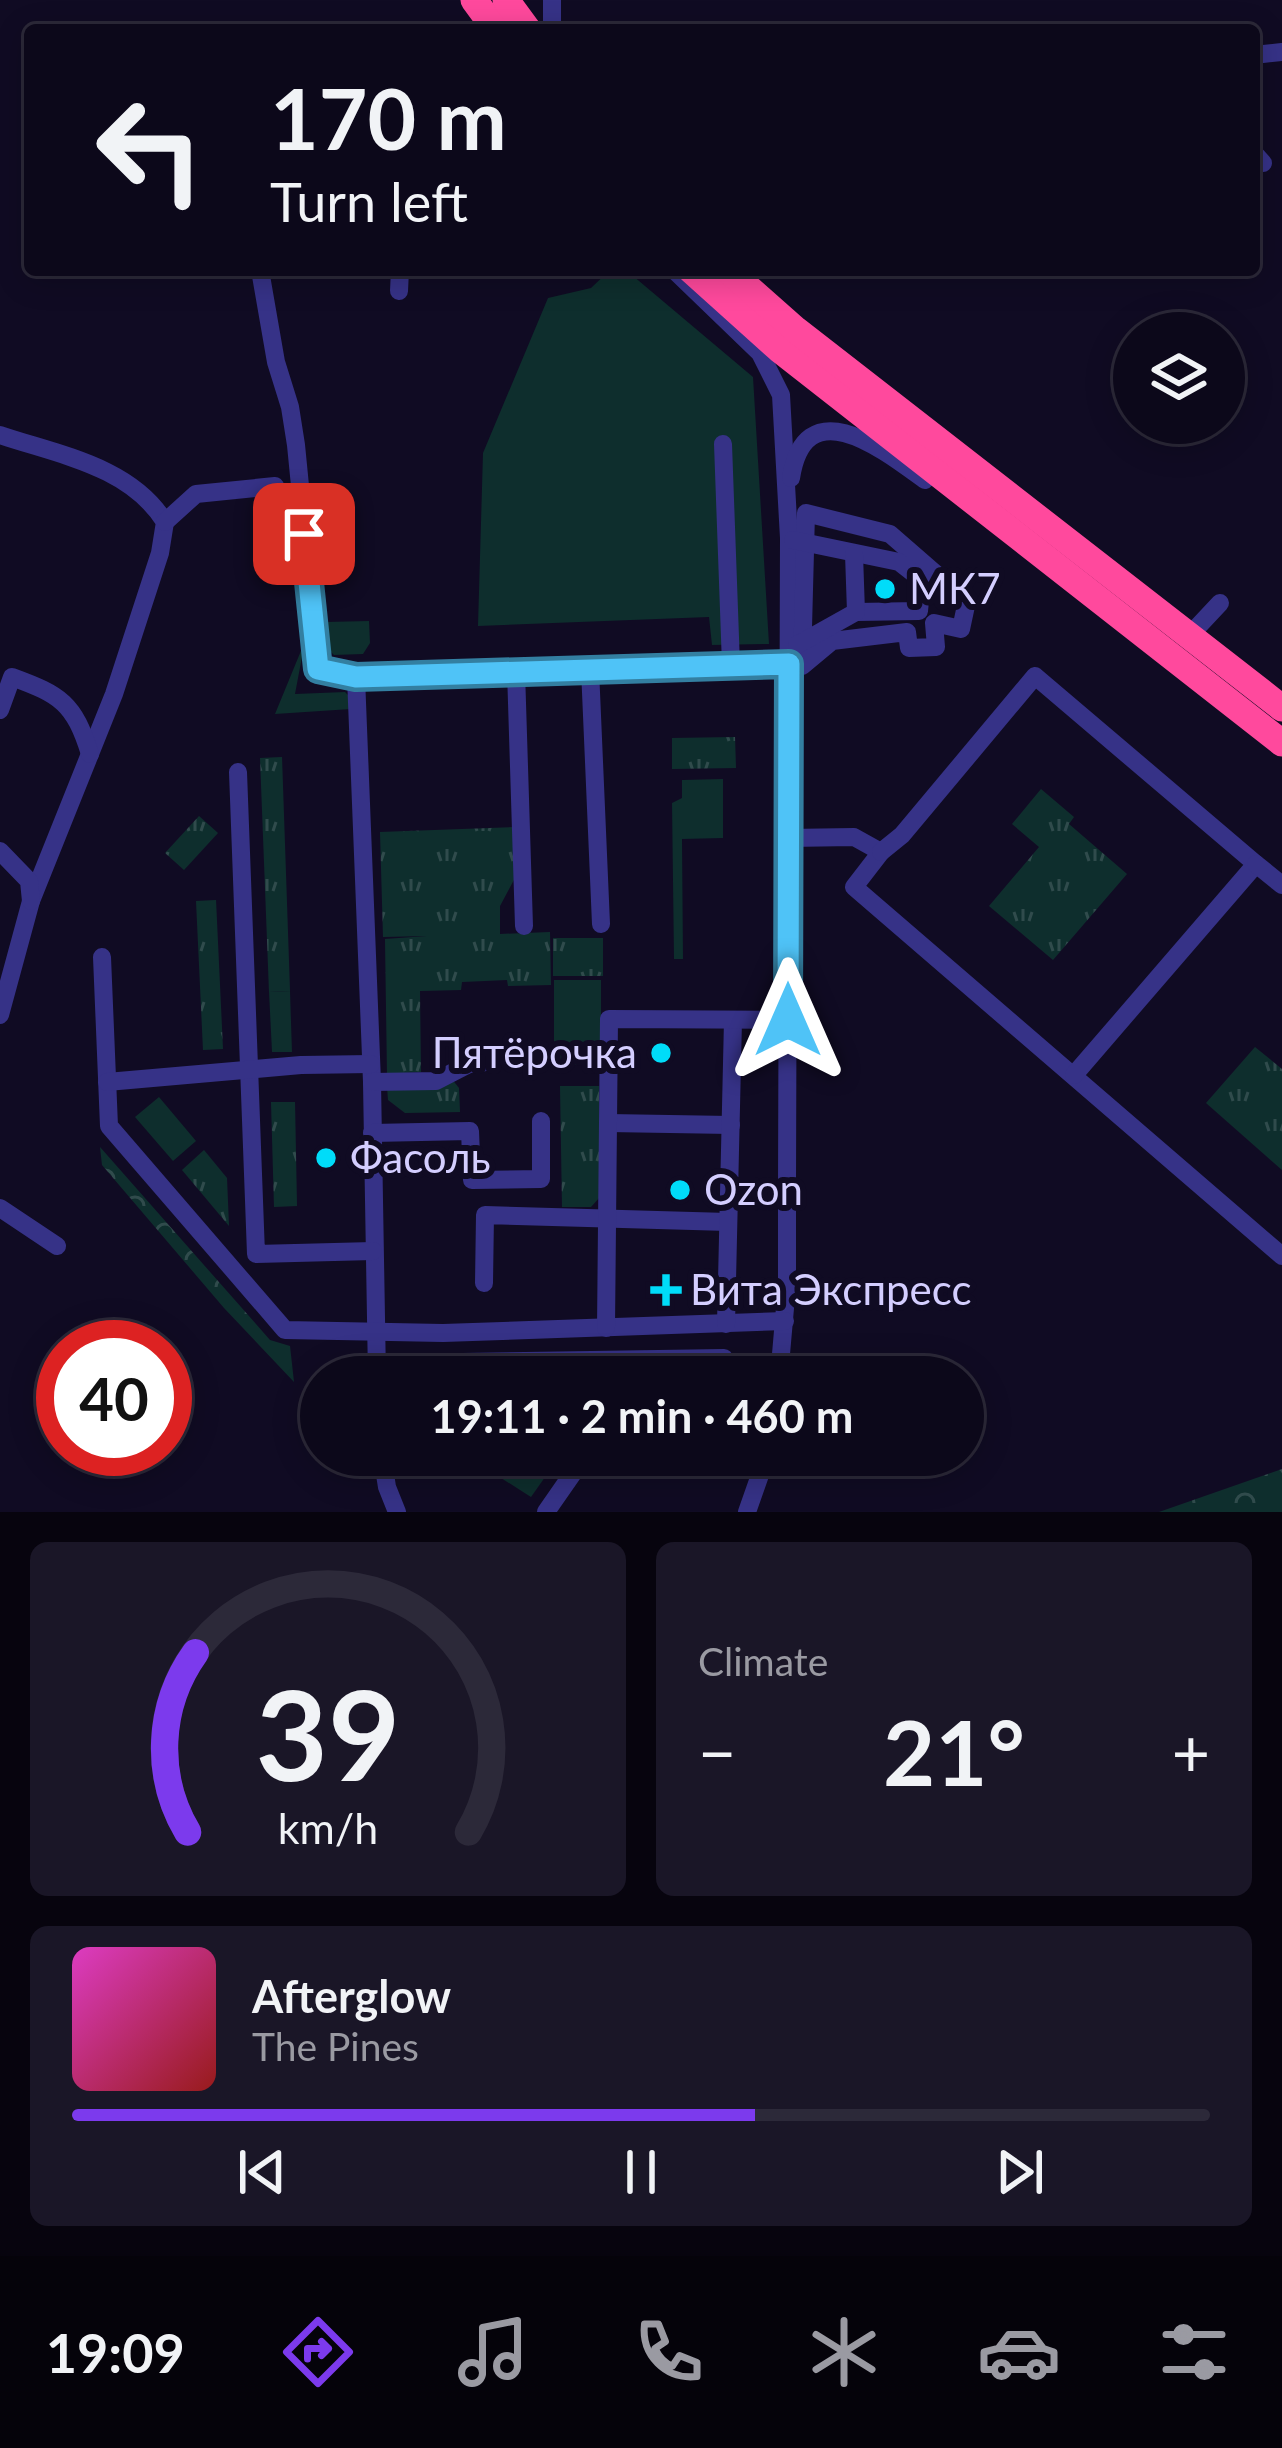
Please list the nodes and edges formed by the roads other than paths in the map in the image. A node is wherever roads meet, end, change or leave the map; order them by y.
1 (521, 0) edge
2 (542, 24) edge
3 (261, 276) edge
4 (400, 276) edge
5 (680, 276) edge
6 (698, 276) edge
7 (735, 276) edge
8 (745, 276) edge
9 (399, 291) dead end
10 (796, 330) junction
11 (0, 435) edge
12 (723, 444) dead end
13 (274, 486) dead end
14 (788, 494) junction
15 (165, 522) junction
16 (797, 541) junction
17 (1024, 541) junction
18 (854, 554) junction
19 (1220, 603) dead end
20 (856, 612) junction
21 (1190, 635) junction
22 (793, 652) junction
23 (731, 665) junction
24 (590, 669) junction
25 (516, 671) junction
26 (356, 677) junction
27 (1282, 708) edge
28 (0, 710) edge
29 (1282, 743) edge
30 (90, 754) junction
31 (238, 772) dead end
32 (788, 838) junction
33 (0, 851) edge
34 (881, 852) junction
35 (1256, 865) junction
36 (1282, 885) edge
37 (32, 901) junction
38 (601, 924) dead end
39 (524, 926) dead end
40 (102, 957) dead end
41 (0, 1015) edge
42 (733, 1020) junction
43 (788, 1020) junction
44 (482, 1063) dead end
45 (247, 1070) junction
46 (372, 1073) junction
47 (1074, 1075) junction
48 (107, 1082) junction
49 (541, 1121) dead end
50 (608, 1123) junction
51 (730, 1125) junction
52 (372, 1133) junction
53 (0, 1208) edge
54 (607, 1217) junction
55 (728, 1222) junction
56 (57, 1246) dead end
57 (373, 1251) junction
58 (1282, 1256) edge
59 (484, 1283) dead end
60 (785, 1321) junction
61 (726, 1324) junction
62 (606, 1328) junction
63 (375, 1334) junction
64 (376, 1356) edge
65 (781, 1356) edge
66 (385, 1476) edge
67 (571, 1476) edge
68 (760, 1476) edge
69 (397, 1512) edge
70 (547, 1512) edge
71 (747, 1512) edge

1 - 2 street
3 - 26 street
4 - 9 street
5 - 14 street
6 - 17 highway
7 - 10 highway
8 - 10 street
10 - 21 highway
11 - 15 street
12 - 23 street
13 - 15 street
14 - 16 street
14 - 17 street
15 - 30 street
16 - 18 street
16 - 22 street
16 - 22 street
17 - 29 highway
18 - 20 street
18 - 20 street
19 - 21 street
20 - 22 street
21 - 27 highway
22 - 23 street
22 - 32 street
23 - 24 street
24 - 25 street
24 - 38 street
25 - 26 street
25 - 39 street
26 - 46 street
28 - 30 street
30 - 37 street
31 - 45 street
32 - 34 street
32 - 43 street
33 - 37 street
34 - 35 street
34 - 47 street
35 - 36 street
35 - 47 street
37 - 41 street
40 - 48 street
42 - 43 street
42 - 50 street
42 - 51 street
43 - 60 street
44 - 46 street
45 - 46 street
45 - 48 street
45 - 57 street
46 - 52 street
47 - 58 street
48 - 63 street
49 - 52 street
50 - 51 street
50 - 54 street
51 - 55 street
52 - 57 street
53 - 56 street
54 - 55 street
54 - 59 street
54 - 62 street
55 - 61 street
57 - 63 street
60 - 61 street
60 - 65 street
61 - 62 street
62 - 63 street
63 - 64 street
66 - 69 street
67 - 70 street
68 - 71 street

